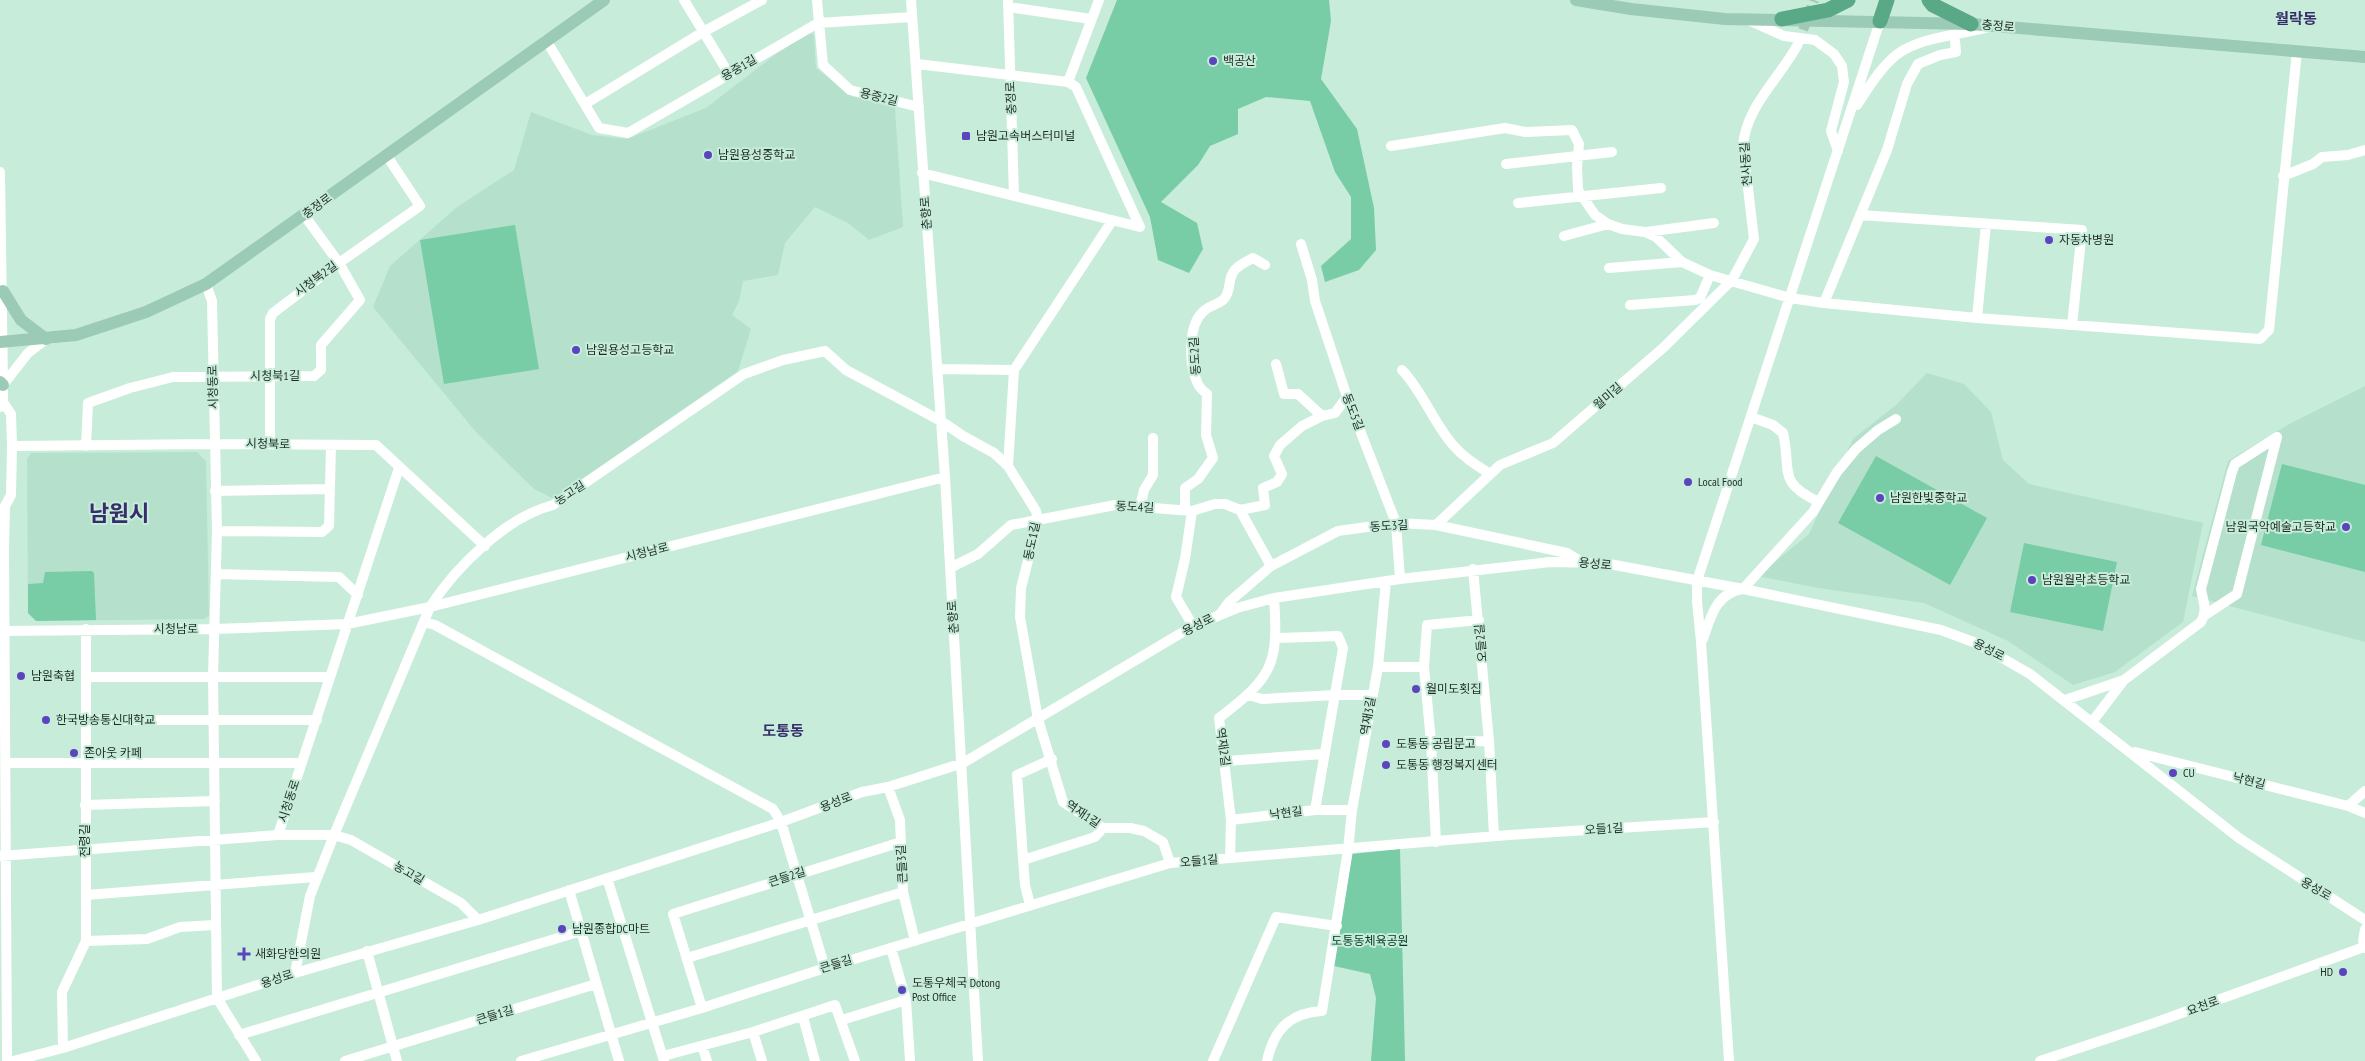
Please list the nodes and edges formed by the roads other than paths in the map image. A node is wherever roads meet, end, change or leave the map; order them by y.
1 (604, 0) edge
2 (684, 0) edge
3 (762, 0) edge
4 (817, 0) edge
5 (911, 0) edge
6 (1099, 0) edge
7 (1576, 0) edge
8 (1848, 0) edge
9 (1886, 0) edge
10 (1929, 0) edge
11 (1008, 3) edge
12 (1632, 4) edge
13 (912, 17) junction
14 (1091, 19) junction
15 (1745, 19) junction
16 (1782, 20) junction
17 (1880, 21) junction
18 (818, 23) junction
19 (1970, 24) junction
20 (1992, 26) junction
21 (702, 32) junction
22 (546, 40) junction
23 (1955, 41) dead end
24 (1798, 44) tunnel mouth
25 (2296, 51) junction
26 (2365, 57) edge
27 (917, 64) junction
28 (729, 74) junction
29 (1010, 74) junction
30 (1068, 82) junction
31 (585, 104) junction
32 (919, 108) junction
33 (1850, 116) junction
34 (1391, 146) dead end
35 (2365, 150) edge
36 (1838, 151) junction
37 (1612, 152) dead end
38 (1578, 154) junction
39 (387, 156) junction
40 (1506, 164) dead end
41 (0, 172) edge
42 (922, 173) junction
43 (2283, 176) junction
44 (0, 183) edge
45 (1661, 188) dead end
46 (1014, 196) junction
47 (1583, 196) junction
48 (1518, 203) dead end
49 (304, 215) junction
50 (1860, 215) junction
51 (1112, 221) junction
52 (1714, 223) dead end
53 (1608, 224) junction
54 (1986, 224) junction
55 (1645, 232) junction
56 (1564, 236) dead end
57 (1754, 239) joint
58 (1301, 244) dead end
59 (339, 262) junction
60 (1682, 262) junction
61 (1265, 265) dead end
62 (1609, 268) dead end
63 (1710, 275) junction
64 (1732, 280) junction
65 (206, 284) junction
66 (2, 294) edge
67 (1790, 298) junction
68 (1824, 303) junction
69 (1630, 305) dead end
70 (1977, 318) junction
71 (2072, 325) junction
72 (46, 339) junction
73 (1, 342) edge
74 (1276, 364) dead end
75 (938, 369) junction
76 (1014, 370) junction
77 (1402, 370) dead end
78 (270, 375) junction
79 (212, 377) junction
80 (2, 383) edge
81 (1347, 397) junction
82 (1, 404) edge
83 (1322, 416) junction
84 (1751, 417) junction
85 (1896, 419) dead end
86 (941, 421) junction
87 (1153, 438) dead end
88 (213, 444) junction
89 (270, 444) junction
90 (331, 445) junction
91 (12, 446) junction
92 (86, 446) junction
93 (1008, 466) junction
94 (399, 468) junction
95 (1490, 474) junction
96 (945, 477) junction
97 (330, 489) junction
98 (215, 491) junction
99 (1819, 502) junction
100 (2, 503) edge
101 (1140, 507) junction
102 (1240, 510) junction
103 (1189, 511) junction
104 (1038, 521) junction
105 (1396, 523) junction
106 (1436, 525) junction
107 (216, 531) junction
108 (485, 546) junction
109 (1581, 562) junction
110 (1271, 566) junction
111 (950, 568) junction
112 (1473, 569) junction
113 (216, 574) junction
114 (1400, 579) junction
115 (1386, 581) junction
116 (1698, 581) junction
117 (1743, 588) junction
118 (358, 595) junction
119 (1274, 598) junction
120 (430, 607) junction
121 (1220, 614) junction
122 (2205, 615) junction
123 (1479, 620) junction
124 (424, 622) junction
125 (347, 624) junction
126 (1193, 626) junction
127 (86, 629) junction
128 (215, 629) junction
129 (2, 631) edge
130 (1277, 638) junction
131 (1701, 642) junction
132 (1378, 667) junction
133 (1424, 667) junction
134 (213, 676) junction
135 (86, 677) junction
136 (330, 677) junction
137 (2124, 680) junction
138 (1335, 694) junction
139 (1249, 695) junction
140 (1371, 696) junction
141 (2065, 700) junction
142 (214, 719) junction
143 (1038, 719) junction
144 (85, 720) junction
145 (317, 720) junction
146 (2092, 722) junction
147 (1489, 741) junction
148 (1431, 742) junction
149 (2132, 752) junction
150 (1323, 754) junction
151 (1052, 759) junction
152 (1226, 761) junction
153 (6, 762) junction
154 (301, 763) junction
155 (963, 763) junction
156 (85, 764) junction
157 (214, 764) junction
158 (888, 787) junction
159 (2365, 791) edge
160 (215, 801) junction
161 (85, 805) junction
162 (2348, 806) junction
163 (1315, 810) junction
164 (1352, 810) junction
165 (2365, 813) edge
166 (1231, 820) junction
167 (781, 822) junction
168 (1714, 822) junction
169 (1103, 828) junction
170 (278, 835) junction
171 (334, 835) junction
172 (1494, 836) junction
173 (214, 840) junction
174 (901, 842) junction
175 (1436, 842) junction
176 (84, 850) junction
177 (1348, 850) junction
178 (2, 856) edge
179 (1230, 858) junction
180 (1023, 860) junction
181 (1170, 863) junction
182 (795, 874) junction
183 (316, 877) junction
184 (607, 878) junction
185 (215, 884) junction
186 (569, 890) junction
187 (903, 892) junction
188 (86, 895) junction
189 (1030, 905) junction
190 (478, 920) junction
191 (2365, 920) edge
192 (810, 922) junction
193 (970, 924) junction
194 (214, 925) junction
195 (1337, 926) junction
196 (2365, 929) edge
197 (581, 932) junction
198 (86, 941) junction
199 (915, 941) junction
200 (2365, 947) edge
201 (891, 948) junction
202 (367, 951) junction
203 (687, 958) junction
204 (825, 968) junction
205 (295, 973) junction
206 (596, 984) junction
207 (379, 992) junction
208 (217, 998) junction
209 (906, 1000) junction
210 (702, 1008) junction
211 (803, 1017) junction
212 (842, 1020) junction
213 (651, 1022) junction
214 (753, 1032) junction
215 (611, 1034) junction
216 (240, 1035) junction
217 (393, 1046) junction
218 (702, 1046) junction
219 (63, 1048) junction
220 (664, 1058) edge
221 (7, 1061) edge
222 (14, 1061) edge
223 (256, 1061) edge
224 (345, 1061) edge
225 (397, 1061) edge
226 (521, 1061) edge
227 (618, 1061) edge
228 (707, 1061) edge
229 (762, 1061) edge
230 (815, 1061) edge
231 (855, 1061) edge
232 (910, 1061) edge
233 (978, 1061) edge
234 (1213, 1061) edge
235 (1267, 1061) edge
236 (1729, 1061) edge
237 (2040, 1061) edge

1 - 22 main road, 충정로
2 - 21 street
3 - 21 street
4 - 18 street, 용중2길
5 - 13 street, 춘향로
6 - 14 street
7 - 12 main road, 충정로
8 - 16 highway
9 - 17 highway
10 - 19 highway
11 - 14 street
11 - 29 street, 충정로
12 - 15 main road, 충정로
13 - 18 street, 용중1길
13 - 27 street, 춘향로
14 - 30 street
15 - 16 main road, 충정로
15 - 36 street
16 - 17 main road, 충정로
17 - 19 main road, 충정로
17 - 33 street
18 - 28 street, 용중1길
18 - 32 street, 용중2길
19 - 20 main road, 충정로
20 - 25 main road, 충정로
20 - 33 street
21 - 28 street
21 - 31 street
22 - 31 street, 용중1길
22 - 39 main road, 충정로
23 - 50 street
24 - 57 street, 천사동길
25 - 26 main road, 충정로
25 - 43 street
27 - 29 street
27 - 32 street, 춘향로
28 - 31 street, 용중1길
29 - 30 street
29 - 46 street, 충정로
30 - 51 street
32 - 42 street, 춘향로
33 - 36 street
34 - 38 street
35 - 43 street
36 - 67 street
37 - 38 street
38 - 40 street
38 - 47 street
39 - 49 main road, 충정로
39 - 59 street, 시청북2길
41 - 44 street
42 - 46 street
42 - 75 street, 춘향로
43 - 71 street
44 - 66 street
45 - 47 street
46 - 51 street
47 - 48 street
47 - 53 street
49 - 59 street, 시청북1길
49 - 65 main road, 충정로
50 - 54 street
50 - 68 street
51 - 76 street
52 - 55 street
53 - 55 street
53 - 56 street
54 - 70 street
54 - 71 street
55 - 60 street
57 - 64 street, 월미길
58 - 81 street, 동도5길
59 - 78 street, 시청북2길
59 - 78 street, 시청북1길
60 - 62 street
60 - 63 street
61 - 103 street, 동도2길
63 - 64 street
63 - 69 street
64 - 67 street
64 - 95 street, 월미길
65 - 72 main road, 충정로
65 - 79 street, 시청동로
66 - 72 main road
66 - 73 street
67 - 68 street
67 - 84 street
68 - 70 street
70 - 71 street
72 - 73 main road, 충정로
72 - 80 street
73 - 80 street
74 - 83 street
75 - 76 street
75 - 86 street, 춘향로
76 - 93 street
77 - 95 street
78 - 79 street, 시청북1길
78 - 89 street, 시청북2길
79 - 88 street, 시청동로
79 - 92 street, 시청북1길
80 - 82 street
81 - 83 street
81 - 105 street, 동도5길
82 - 91 street
83 - 102 street
84 - 99 street
84 - 116 street
85 - 99 street
86 - 93 street, 동도1길
86 - 96 street, 춘향로
86 - 108 street, 농고길
87 - 101 street
88 - 89 street, 시청북로
88 - 92 street, 시청북로
88 - 98 street, 시청동로
89 - 90 street, 시청북로
90 - 94 street, 시청북로
90 - 97 street
91 - 92 street, 시청북로
91 - 100 street
93 - 104 street, 동도1길
94 - 108 street, 시청북로
94 - 118 street
95 - 106 street, 월미길
96 - 111 street, 춘향로
96 - 120 street, 시청남로
97 - 98 street
97 - 107 street
98 - 107 street, 시청동로
99 - 117 street
100 - 129 street
101 - 103 street, 동도4길
101 - 104 street, 동도4길
102 - 103 street, 동도4길
102 - 110 street
103 - 126 street, 동도2길
104 - 111 street, 동도4길
104 - 143 street, 동도1길
105 - 106 street, 동도3길
105 - 110 street, 동도3길
105 - 114 street, 동도5길
106 - 109 street, 동도3길
107 - 113 street, 시청동로
108 - 120 street, 농고길
109 - 112 street, 용성로
109 - 116 street, 용성로
110 - 121 street, 동도3길
111 - 155 street, 춘향로
112 - 114 street, 용성로
112 - 123 street, 오들2길
113 - 118 street
113 - 128 street, 시청동로
114 - 115 street, 용성로
115 - 119 street, 용성로
115 - 132 street, 역재3길
116 - 117 street, 용성로
116 - 131 street
117 - 131 street
117 - 141 street, 용성로
118 - 125 street
119 - 121 street, 용성로
119 - 130 street, 역재2길
120 - 124 street, 농고길
120 - 125 street, 시청남로
121 - 126 street, 용성로
122 - 122 street
122 - 137 street
123 - 133 street
123 - 147 street, 오들2길
124 - 167 street
124 - 171 street, 농고길
125 - 128 street, 시청남로
125 - 136 street, 시청동로
126 - 143 street, 용성로
127 - 128 street, 시청남로
127 - 129 street, 시청남로
127 - 135 street, 전령길
128 - 134 street, 시청동로
129 - 153 street
130 - 138 street, 낙현길
130 - 139 street, 역재2길
131 - 168 street
132 - 133 street
132 - 140 street, 역재3길
133 - 148 street
134 - 135 street
134 - 136 street
134 - 142 street, 시청동로
135 - 144 street, 전령길
136 - 145 street, 시청동로
137 - 141 street
137 - 146 street
138 - 139 street
138 - 140 street
138 - 150 street, 낙현길
139 - 152 street, 역재2길
140 - 164 street, 역재3길
141 - 146 street, 용성로
142 - 144 street
142 - 145 street
142 - 157 street, 시청동로
143 - 151 street, 역재1길
143 - 155 street, 용성로
144 - 156 street, 전령길
145 - 154 street, 시청동로
146 - 149 street, 용성로
147 - 148 street
147 - 172 street, 오들2길
148 - 175 street
149 - 162 street, 낙현길
149 - 191 street, 용성로
150 - 152 street
150 - 163 street, 낙현길
151 - 169 street, 역재1길
151 - 180 street
152 - 166 street, 역재2길
153 - 156 street, 시청동로
153 - 178 street
154 - 157 street, 시청동로
154 - 170 street, 시청동로
155 - 158 street, 용성로
155 - 193 street, 춘향로
156 - 157 street, 시청동로
156 - 161 street, 전령길
157 - 160 street, 시청동로
158 - 167 street, 용성로
158 - 174 street, 큰들3길
159 - 162 street
160 - 161 street
160 - 173 street, 시청동로
161 - 176 street, 전령길
162 - 165 street, 낙현길
163 - 164 street
163 - 166 street, 낙현길
164 - 177 street, 역재3길
166 - 179 street, 역재2길
167 - 182 street
167 - 184 street, 용성로
168 - 172 street, 오들1길
168 - 236 street
169 - 180 street
169 - 181 street, 역재1길
170 - 171 street
170 - 173 street, 시청동로
171 - 183 street, 농고길
171 - 190 street, 농고길
172 - 175 street, 오들1길
173 - 176 street, 시청동로
173 - 185 street, 시청동로
174 - 182 street, 큰들2길
174 - 187 street, 큰들3길
175 - 177 street, 오들1길
176 - 178 street, 시청동로
176 - 188 street, 전령길
177 - 179 street, 오들1길
177 - 195 street, 역재3길
178 - 221 street
179 - 181 street, 오들1길
180 - 189 street
181 - 189 street, 오들1길
182 - 192 street
182 - 203 street, 큰들2길
183 - 185 street
183 - 205 street, 농고길
184 - 186 street, 용성로
184 - 213 street
185 - 188 street
185 - 194 street, 시청동로
186 - 190 street, 용성로
186 - 197 street
187 - 192 street
187 - 199 street, 큰들3길
188 - 198 street, 전령길
189 - 193 street, 오들1길
190 - 202 street, 용성로
192 - 203 street
192 - 204 street
193 - 199 street, 큰들길
193 - 233 street, 춘향로
194 - 198 street
194 - 208 street, 시청동로
195 - 234 street
195 - 235 street, 역재3길
196 - 200 street, 요천로
197 - 206 street
197 - 207 street
198 - 219 street, 전령길
199 - 201 street, 큰들길
200 - 237 street, 요천로
201 - 204 street, 큰들길
201 - 209 street
202 - 205 street, 용성로
202 - 207 street
203 - 210 street
204 - 210 street, 큰들길
205 - 208 street, 용성로
206 - 215 street
206 - 217 street, 큰들1길
207 - 216 street
207 - 217 street
208 - 216 street
208 - 219 street, 용성로
209 - 212 street
209 - 232 street
210 - 213 street, 큰들길
211 - 212 street
211 - 214 street
211 - 230 street
212 - 231 street
213 - 215 street, 큰들길
213 - 220 street
214 - 218 street
214 - 229 street
215 - 226 street, 큰들길
215 - 227 street
216 - 223 street
217 - 224 street, 큰들1길
217 - 225 street
218 - 220 street
218 - 228 street
219 - 222 street, 용성로

